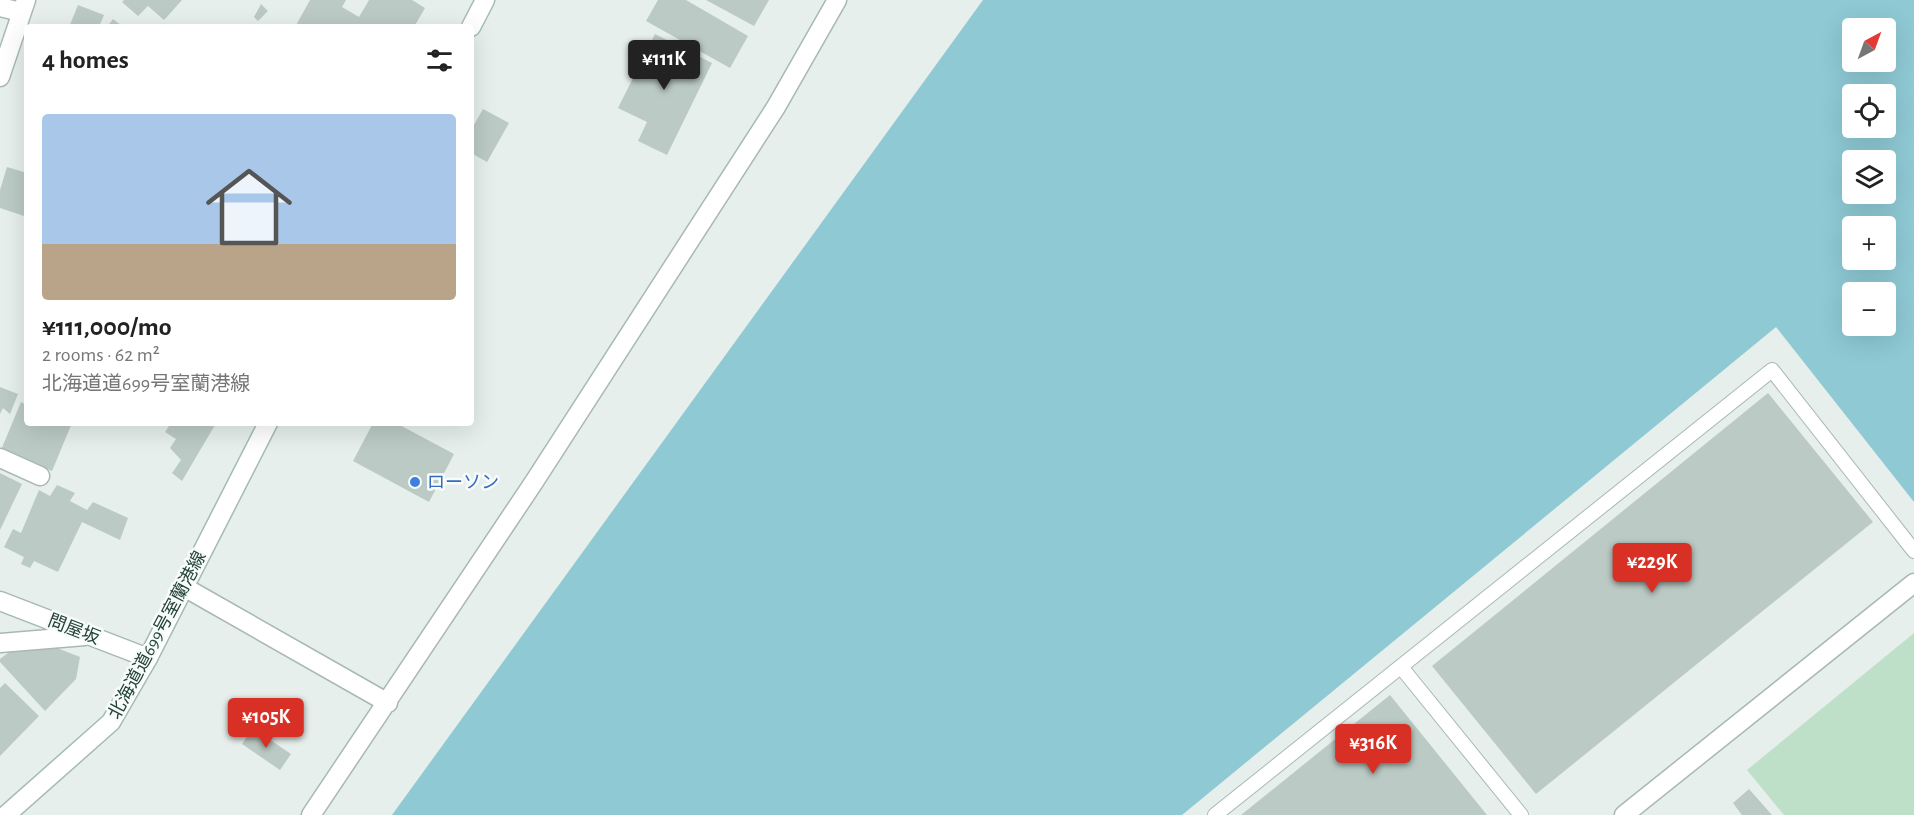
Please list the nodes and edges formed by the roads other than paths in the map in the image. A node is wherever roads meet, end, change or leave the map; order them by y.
1 (485, 0) edge
2 (837, 0) edge
3 (24, 6) edge
4 (0, 7) edge
5 (473, 24) edge
6 (0, 77) edge
7 (266, 426) edge
8 (0, 458) edge
9 (40, 476) dead end
10 (1914, 550) edge
11 (1914, 583) edge
12 (184, 586) junction
13 (0, 601) edge
14 (91, 636) junction
15 (0, 643) edge
16 (148, 658) junction
17 (1401, 666) junction
18 (388, 703) junction
19 (6, 815) edge
20 (311, 815) edge
21 (1215, 815) edge
22 (1521, 815) edge
23 (1624, 815) edge

1 - 5 street
2 - 18 street
3 - 4 street
3 - 6 street
7 - 12 street, 北海道道699号室蘭港線
8 - 9 street
10 - 17 lane
11 - 23 street
12 - 16 street, 北海道道699号室蘭港線
12 - 18 street
13 - 14 street, 問屋坂
14 - 15 street
14 - 16 street, 問屋坂
16 - 19 street, 北海道道699号室蘭港線
17 - 21 lane
17 - 22 lane
18 - 20 street

